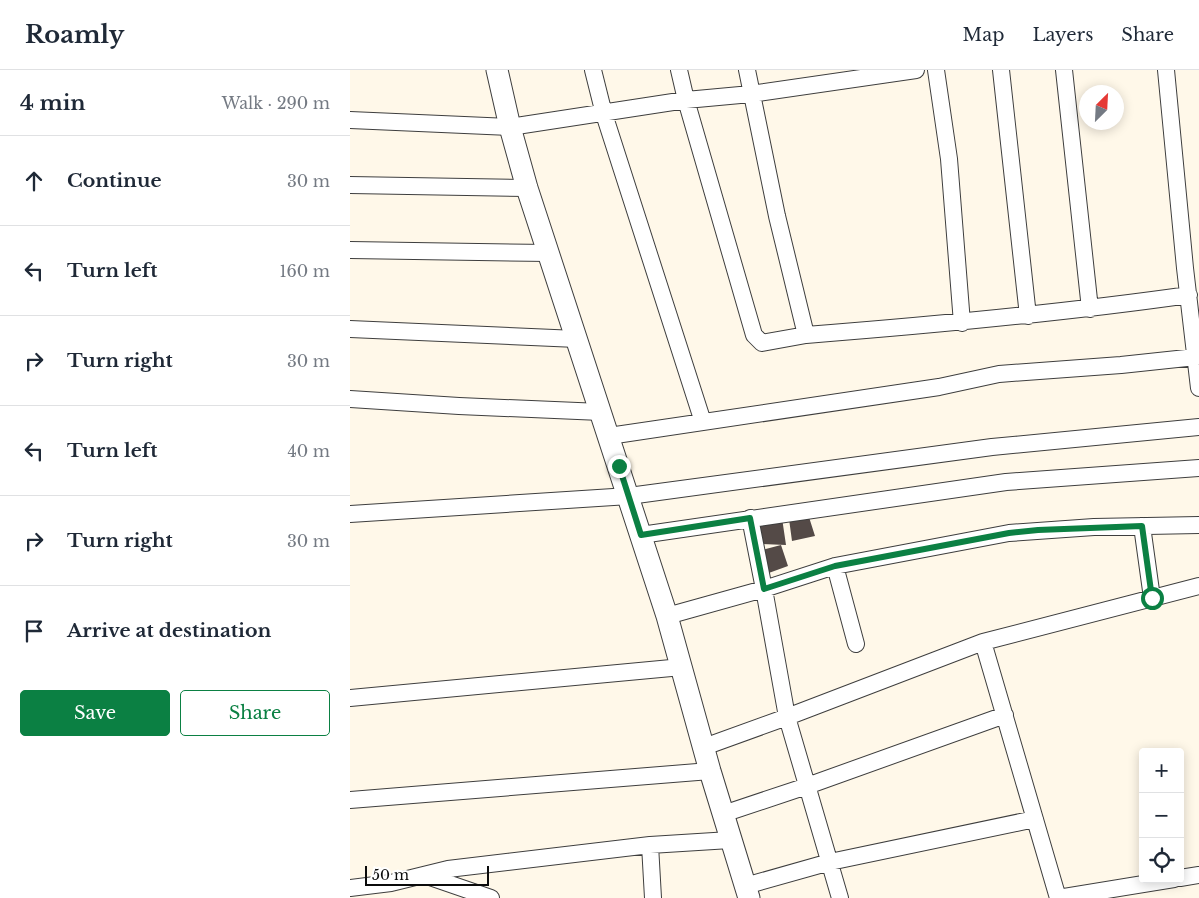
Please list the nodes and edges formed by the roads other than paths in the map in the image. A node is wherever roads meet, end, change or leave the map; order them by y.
1 (497, 70) edge
2 (593, 70) edge
3 (679, 70) edge
4 (747, 70) edge
5 (916, 70) edge
6 (936, 70) edge
7 (1001, 70) edge
8 (1064, 70) edge
9 (1166, 70) edge
10 (892, 71) edge
11 (751, 94) junction
12 (686, 100) junction
13 (604, 114) junction
14 (350, 120) edge
15 (510, 127) junction
16 (350, 185) edge
17 (527, 188) junction
18 (350, 250) edge
19 (549, 253) junction
20 (1192, 268) edge
21 (1189, 296) junction
22 (1090, 310) junction
23 (1028, 316) junction
24 (962, 323) junction
25 (350, 329) edge
26 (806, 335) junction
27 (577, 339) junction
28 (1196, 357) junction
29 (1199, 388) edge
30 (350, 399) edge
31 (601, 412) junction
32 (703, 422) junction
33 (1199, 427) edge
34 (609, 436) junction
35 (1199, 468) edge
36 (629, 496) junction
37 (350, 514) edge
38 (750, 518) junction
39 (1199, 525) edge
40 (1142, 526) junction
41 (641, 535) junction
42 (835, 566) junction
43 (1199, 586) edge
44 (764, 589) junction
45 (1152, 598) junction
46 (667, 616) junction
47 (983, 642) junction
48 (856, 644) dead end
49 (682, 667) junction
50 (350, 698) edge
51 (1005, 715) junction
52 (787, 717) junction
53 (704, 747) junction
54 (710, 771) junction
55 (807, 786) junction
56 (350, 800) edge
57 (723, 814) junction
58 (1035, 819) junction
59 (730, 840) junction
60 (650, 845) junction
61 (830, 862) junction
62 (424, 875) junction
63 (1199, 875) edge
64 (1184, 877) edge
65 (1150, 883) edge
66 (350, 888) edge
67 (389, 890) edge
68 (747, 892) edge
69 (490, 898) edge
70 (653, 898) edge
71 (840, 898) edge
72 (1058, 898) edge

1 - 15 street
2 - 13 street
3 - 12 street
4 - 11 street
5 - 10 street
6 - 24 street
7 - 23 street
8 - 22 street
9 - 20 street
10 - 11 street
11 - 12 street
11 - 26 street
12 - 13 street
12 - 26 street
13 - 15 street
13 - 32 street
14 - 15 street
15 - 17 street
16 - 17 street
17 - 19 street
18 - 19 street
19 - 27 street
20 - 21 street
21 - 22 street
21 - 28 street
22 - 23 street
23 - 24 street
24 - 26 street
25 - 27 street
27 - 31 street
28 - 29 street
28 - 32 street
30 - 31 street
31 - 34 street
32 - 34 street
33 - 36 street
34 - 36 street
35 - 38 street
36 - 37 street
36 - 41 street
38 - 41 street
38 - 44 street
39 - 40 street
40 - 42 street
40 - 45 street
41 - 46 street
42 - 44 street
42 - 48 street
43 - 45 street
44 - 46 street
44 - 52 street
45 - 47 street
46 - 49 street
47 - 51 street
47 - 52 street
49 - 50 street
49 - 53 street
51 - 55 street
51 - 58 street
52 - 53 street
52 - 55 street
53 - 54 street
54 - 56 street
54 - 57 street
55 - 57 street
55 - 61 street
57 - 59 street
58 - 61 street
58 - 72 street
59 - 60 street
59 - 68 street
60 - 62 street
60 - 70 street
61 - 68 street
61 - 71 street
62 - 67 street
62 - 69 street
63 - 64 street
65 - 72 street
66 - 67 street

